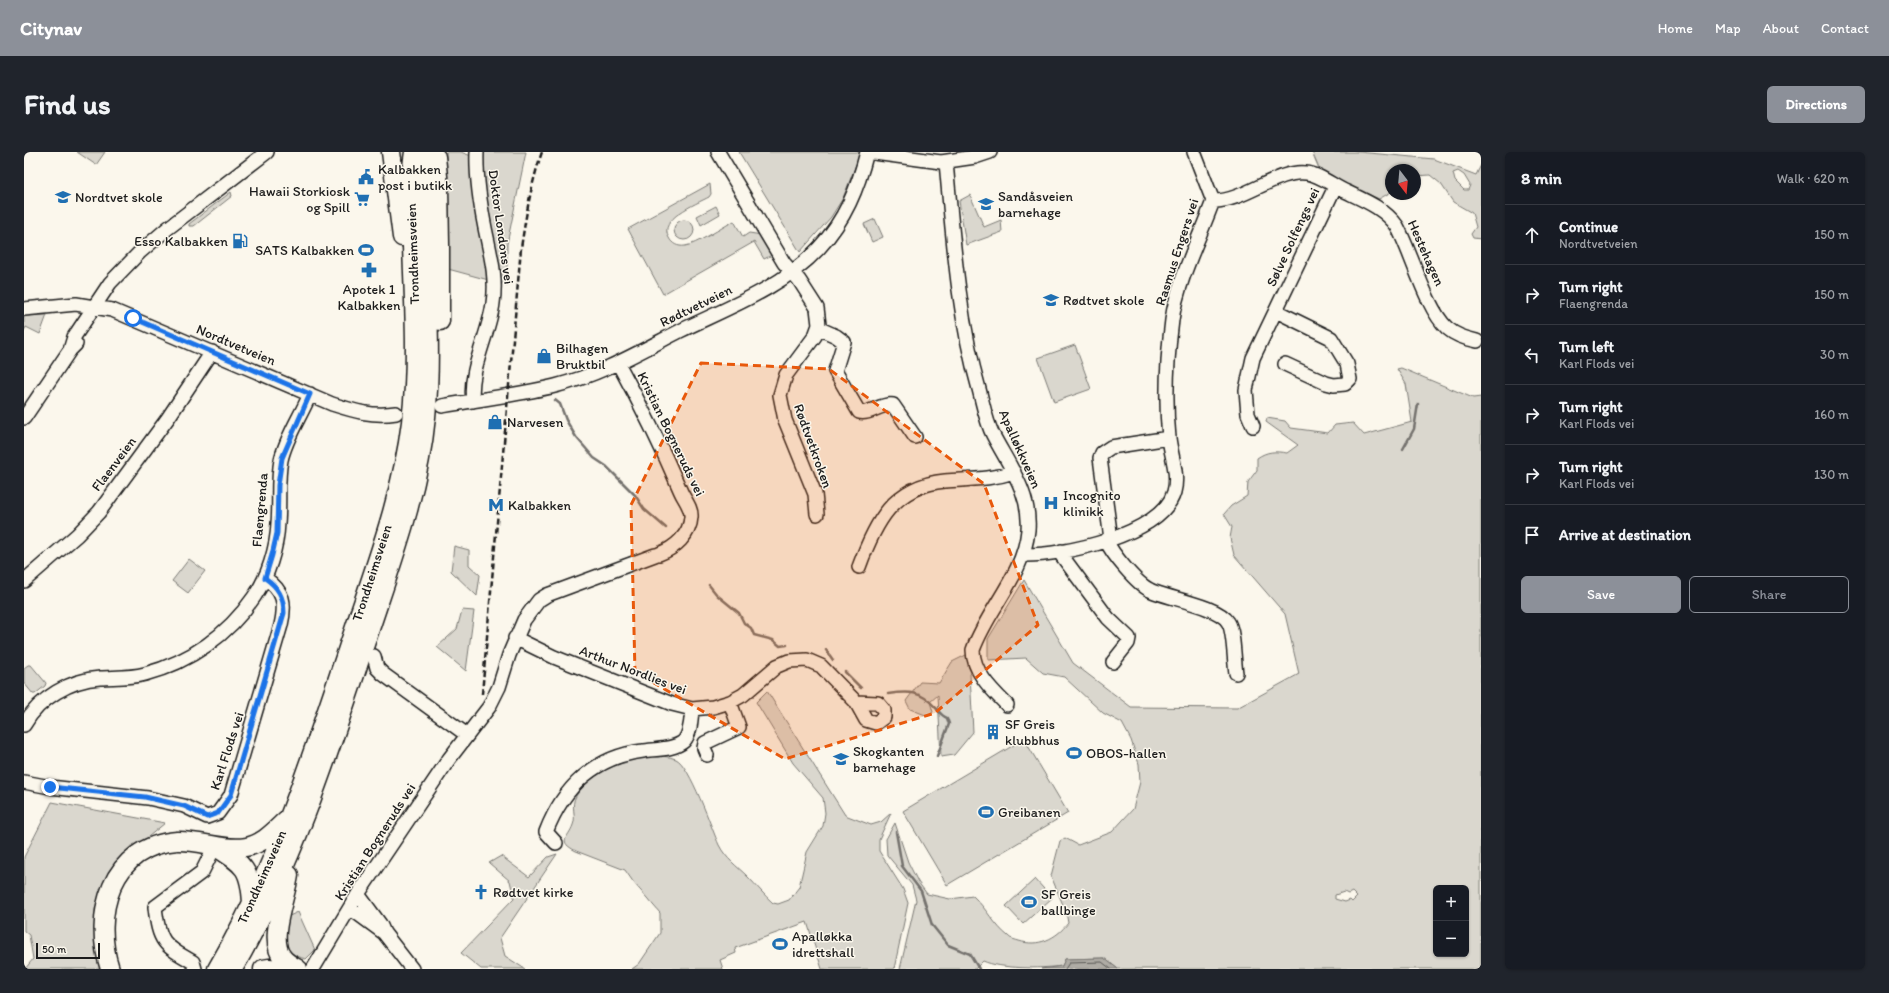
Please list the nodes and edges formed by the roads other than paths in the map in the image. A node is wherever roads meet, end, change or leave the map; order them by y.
1 (267, 152) edge
2 (391, 152) edge
3 (414, 152) edge
4 (477, 152) edge
5 (718, 152) edge
6 (867, 152) edge
7 (990, 152) edge
8 (1194, 152) edge
9 (432, 154) edge
10 (946, 162) junction
11 (1335, 187) junction
12 (1213, 201) junction
13 (792, 273) junction
14 (413, 287) junction
15 (24, 308) edge
16 (1276, 311) junction
17 (95, 312) junction
18 (818, 328) junction
19 (1477, 341) dead end
20 (212, 352) junction
21 (618, 363) junction
22 (1285, 364) dead end
23 (310, 394) junction
24 (473, 400) junction
25 (442, 406) dead end
26 (396, 413) dead end
27 (24, 418) edge
28 (1253, 426) dead end
29 (915, 437) dead end
30 (1169, 438) junction
31 (1014, 472) junction
32 (817, 514) dead end
33 (1108, 540) junction
34 (1061, 551) junction
35 (1023, 556) junction
36 (859, 567) dead end
37 (265, 578) junction
38 (24, 581) edge
39 (515, 638) junction
40 (374, 656) dead end
41 (1112, 662) dead end
42 (1236, 673) dead end
43 (730, 702) junction
44 (856, 702) dead end
45 (1007, 704) dead end
46 (692, 709) junction
47 (24, 725) edge
48 (467, 735) junction
49 (707, 755) dead end
50 (24, 782) edge
51 (289, 816) junction
52 (556, 843) dead end
53 (215, 846) junction
54 (292, 850) junction
55 (358, 894) junction
56 (252, 904) junction
57 (350, 908) junction
58 (384, 933) junction
59 (110, 969) edge
60 (195, 969) edge
61 (217, 969) edge
62 (234, 969) edge
63 (263, 969) edge
64 (277, 969) edge
65 (298, 969) edge
66 (313, 969) edge
67 (412, 969) edge

1 - 17 street
2 - 14 highway
3 - 14 highway, Trondheimsveien
4 - 24 street, Doktor Londons vei
5 - 13 street
6 - 10 street
6 - 13 street, Rødtvetveien
7 - 10 street
8 - 12 street, Rasmus Engers vei
9 - 54 highway, Trondheimsveien
10 - 31 street, Apalløkkveien
11 - 12 street, Sølve Solfengs vei
11 - 16 street, Sølve Solfengs vei
11 - 19 street, Hestehagen
12 - 30 street, Rasmus Engers vei
13 - 18 street
13 - 21 street, Rødtvetveien
14 - 51 highway, Trondheimsveien
15 - 17 street, Nordtvetveien
16 - 22 street
16 - 28 street, Sølve Solfengs vei
17 - 20 street, Nordtvetveien
17 - 27 street
18 - 29 street
18 - 32 street, Rødtvetkroken
20 - 23 street, Nordtvetveien
20 - 38 street, Flaenveien
21 - 24 street, Rødtvetveien
21 - 39 street, Kristian Bogneruds vei
23 - 26 street, Nordtvetveien
23 - 37 street, Flaengrenda
24 - 25 street
30 - 33 street, Rasmus Engers vei
30 - 33 street
31 - 35 street, Apalløkkveien
31 - 36 street
33 - 34 street, Rasmus Engers vei
33 - 42 street
34 - 35 street, Rasmus Engers vei
34 - 41 street
35 - 45 street, Apalløkkveien
37 - 47 street, Flaengrenda
37 - 50 street, Karl Flods vei
39 - 46 street, Arthur Nordlies vei
39 - 48 street, Kristian Bogneruds vei
40 - 48 street
43 - 44 street, Arthur Nordlies vei
43 - 46 street, Arthur Nordlies vei
43 - 49 street
46 - 52 street
48 - 55 street, Kristian Bogneruds vei
51 - 53 highway
51 - 56 highway, Trondheimsveien
53 - 56 highway
53 - 59 highway
53 - 60 street
54 - 62 highway, Trondheimsveien
54 - 65 highway
55 - 57 street, Kristian Bogneruds vei
55 - 58 street
56 - 61 highway, Trondheimsveien
57 - 58 street
57 - 66 street, Kristian Bogneruds vei
58 - 67 street
63 - 64 highway

